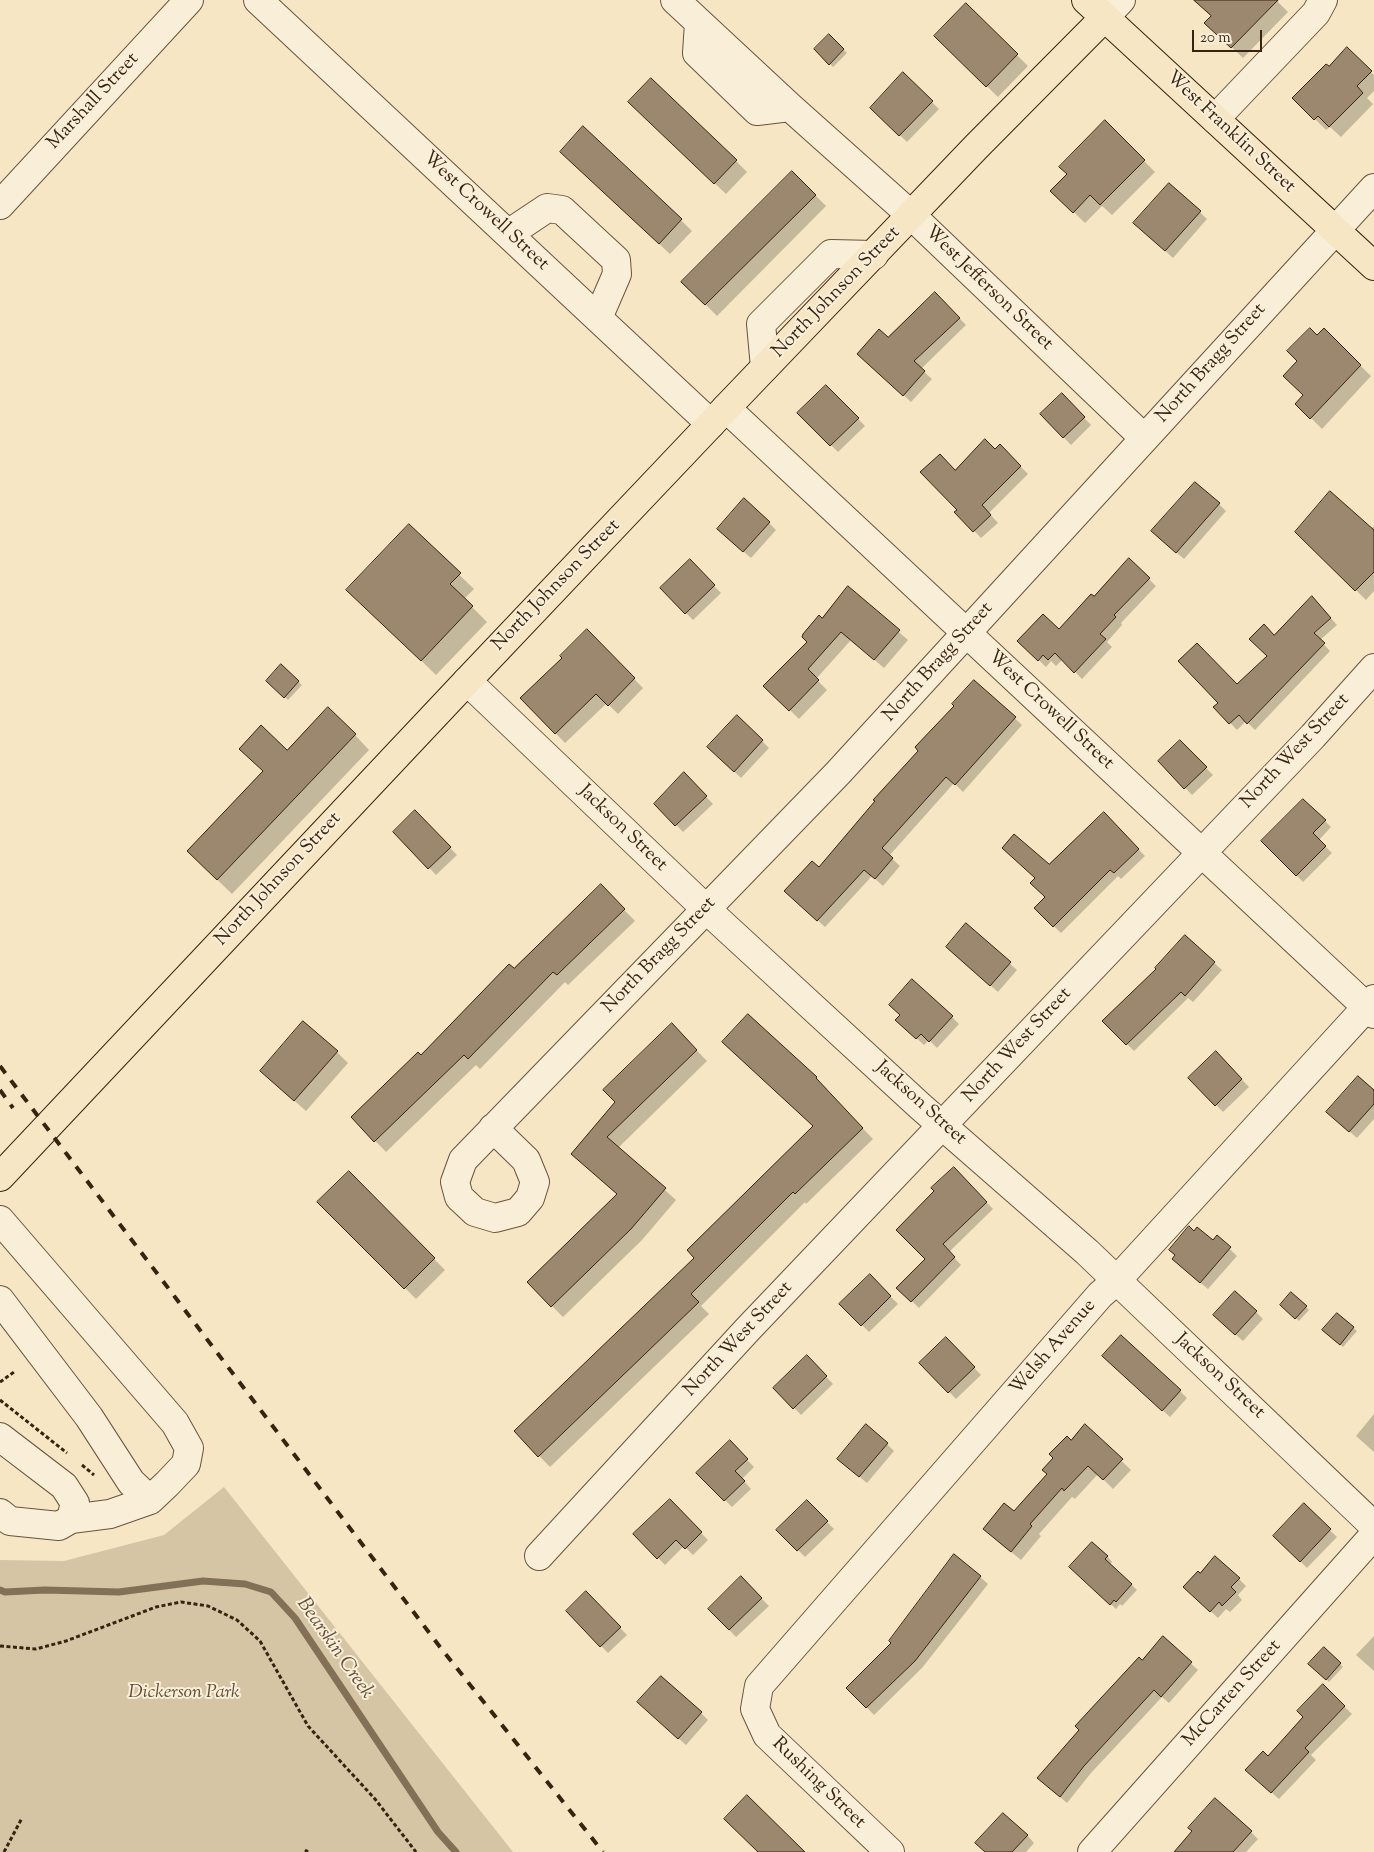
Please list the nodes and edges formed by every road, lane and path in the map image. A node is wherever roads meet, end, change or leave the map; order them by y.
1 (189, 0) edge
2 (258, 0) edge
3 (675, 0) edge
4 (1324, 0) edge
5 (1104, 6) edge
6 (1215, 119) junction
7 (1374, 188) edge
8 (0, 205) edge
9 (911, 215) junction
10 (1334, 229) junction
11 (508, 234) junction
12 (1374, 266) edge
13 (598, 318) junction
14 (719, 416) junction
15 (1144, 438) junction
16 (966, 633) junction
17 (1374, 668) edge
18 (467, 681) junction
19 (1201, 852) junction
20 (706, 909) junction
21 (1372, 1007) edge
22 (943, 1126) junction
23 (493, 1128) dead end
24 (0, 1177) edge
25 (0, 1220) edge
26 (9, 1245) edge
27 (1117, 1280) junction
28 (0, 1300) edge
29 (14, 1372) dead end
30 (0, 1382) edge
31 (0, 1400) edge
32 (0, 1437) edge
33 (73, 1458) dead end
34 (80, 1464) dead end
35 (95, 1476) dead end
36 (150, 1500) junction
37 (0, 1513) edge
38 (71, 1519) junction
39 (1374, 1526) edge
40 (1374, 1535) edge
41 (539, 1556) dead end
42 (0, 1646) edge
43 (754, 1710) joint
44 (22, 1818) dead end
45 (4, 1852) edge
46 (416, 1852) edge
47 (890, 1852) edge
48 (1092, 1852) edge

1 - 8 street, Marshall Street
2 - 11 street, West Crowell Street
3 - 9 street, West Jefferson Street
4 - 6 street
5 - 6 main road, West Franklin Street
5 - 9 main road, North Johnson Street
6 - 10 main road, West Franklin Street
7 - 10 street, North Bragg Street
9 - 14 main road, North Johnson Street
9 - 15 street, West Jefferson Street
10 - 12 main road, West Franklin Street
10 - 15 street, North Bragg Street
11 - 13 street, West Crowell Street
11 - 13 street
13 - 14 street, West Crowell Street
14 - 16 street, West Crowell Street
14 - 18 main road, North Johnson Street
15 - 16 street, North Bragg Street
16 - 19 street, West Crowell Street
16 - 20 street, North Bragg Street
17 - 19 street, North West Street
18 - 20 street, Jackson Street
18 - 24 main road, North Johnson Street
19 - 21 street, West Crowell Street
19 - 22 street, North West Street
20 - 22 street, Jackson Street
20 - 23 street, North Bragg Street
21 - 27 street, Welsh Avenue
22 - 27 street, Jackson Street
22 - 41 street, North West Street
25 - 26 street
26 - 36 street
27 - 39 street, Jackson Street
27 - 43 street, Welsh Avenue
28 - 36 street
29 - 30 path
31 - 33 path
32 - 38 street
34 - 35 path
36 - 38 street
37 - 38 street
40 - 48 street, McCarten Street
42 - 46 path
43 - 47 street, Rushing Street
44 - 45 path

